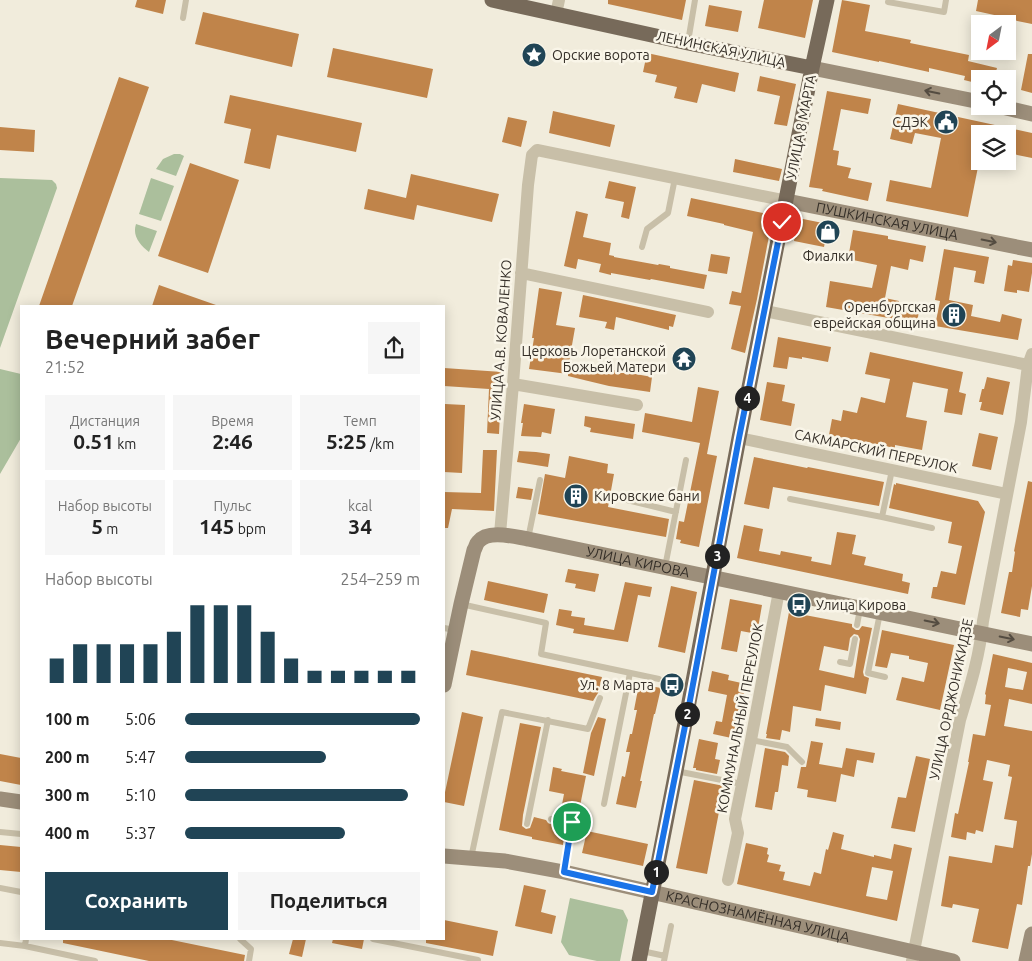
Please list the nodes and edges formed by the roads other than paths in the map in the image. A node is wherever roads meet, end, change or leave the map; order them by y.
1 (186, 0) edge
2 (492, 0) edge
3 (695, 0) edge
4 (827, 0) edge
5 (946, 0) edge
6 (888, 2) dead end
7 (558, 7) edge
8 (183, 18) dead end
9 (688, 43) junction
10 (812, 68) junction
11 (971, 100) edge
12 (1016, 110) edge
13 (1032, 114) edge
14 (537, 150) joint
15 (675, 178) junction
16 (787, 201) junction
17 (642, 247) dead end
18 (1032, 250) edge
19 (521, 272) junction
20 (765, 311) junction
21 (708, 312) dead end
22 (1030, 360) edge
23 (513, 384) junction
24 (637, 405) dead end
25 (739, 438) junction
26 (686, 460) dead end
27 (892, 470) junction
28 (540, 480) dead end
29 (1007, 494) junction
30 (790, 498) dead end
31 (623, 500) dead end
32 (676, 512) junction
33 (882, 517) junction
34 (932, 528) dead end
35 (500, 534) junction
36 (528, 539) junction
37 (665, 567) junction
38 (713, 578) junction
39 (779, 591) junction
40 (461, 604) junction
41 (860, 608) junction
42 (880, 612) junction
43 (857, 625) dead end
44 (450, 629) edge
45 (982, 633) junction
46 (855, 639) dead end
47 (1032, 644) edge
48 (840, 662) dead end
49 (445, 672) edge
50 (630, 673) junction
51 (885, 677) dead end
52 (659, 679) dead end
53 (600, 698) dead end
54 (548, 720) junction
55 (751, 740) junction
56 (802, 762) dead end
57 (676, 771) junction
58 (742, 784) junction
59 (0, 799) edge
60 (20, 802) edge
61 (604, 804) dead end
62 (551, 819) dead end
63 (527, 824) dead end
64 (0, 832) edge
65 (20, 834) edge
66 (445, 856) edge
67 (471, 858) junction
68 (564, 872) junction
69 (728, 880) dead end
70 (0, 888) edge
71 (20, 892) edge
72 (652, 892) junction
73 (671, 926) dead end
74 (1032, 934) edge
75 (26, 940) edge
76 (241, 940) edge
77 (378, 940) edge
78 (0, 943) edge
79 (25, 946) junction
80 (640, 956) edge
81 (913, 956) edge
82 (665, 958) edge
83 (478, 960) edge
84 (95, 961) edge
85 (249, 961) edge
86 (952, 961) edge
87 (1026, 961) edge

1 - 8 lane
2 - 7 main road, ЛЕНИНСКАЯ УЛИЦА
3 - 9 lane
4 - 10 main road, УЛИЦА 8 МАРТА
5 - 6 lane
7 - 9 main road, ЛЕНИНСКАЯ УЛИЦА
9 - 10 main road, ЛЕНИНСКАЯ УЛИЦА
11 -> 10 main road, ЛЕНИНСКАЯ УЛИЦА
10 - 16 main road, УЛИЦА 8 МАРТА
12 - 13 main road
14 - 15 street, ПУШКИНСКАЯ УЛИЦА
14 - 19 street, УЛИЦА А.В. КОВАЛЕНКО
15 - 16 street, ПУШКИНСКАЯ УЛИЦА
15 - 17 lane
16 -> 18 main road, ПУШКИНСКАЯ УЛИЦА
16 - 20 main road, УЛИЦА 8 МАРТА
19 - 21 street
19 - 23 street, УЛИЦА А.В. КОВАЛЕНКО
20 - 22 street
20 - 25 main road, УЛИЦА 8 МАРТА
22 - 29 street, УЛИЦА ОРДЖОНИКИДЗЕ
23 - 24 street
23 - 35 street, УЛИЦА А.В. КОВАЛЕНКО
25 - 27 street, САКМАРСКИЙ ПЕРЕУЛОК
25 - 38 main road, УЛИЦА 8 МАРТА
26 - 32 lane
27 - 29 street, САКМАРСКИЙ ПЕРЕУЛОК
27 - 33 lane
28 - 36 lane
29 - 45 street, УЛИЦА ОРДЖОНИКИДЗЕ
30 - 33 lane
31 - 32 lane
32 - 37 lane
33 - 34 lane
35 - 36 main road, УЛИЦА КИРОВА
35 - 40 main road
36 - 37 main road, УЛИЦА КИРОВА
37 - 38 main road, УЛИЦА КИРОВА
38 - 39 main road, УЛИЦА КИРОВА
38 - 57 main road, УЛИЦА 8 МАРТА
39 - 41 main road, УЛИЦА КИРОВА
39 - 55 street, КОММУНАЛЬНЫЙ ПЕРЕУЛОК
40 - 44 main road
40 - 50 lane
41 - 42 main road, УЛИЦА КИРОВА
41 - 43 lane
42 -> 45 main road, УЛИЦА КИРОВА
42 - 51 lane
44 - 49 main road
45 -> 47 main road, УЛИЦА КИРОВА
45 - 81 street, УЛИЦА ОРДЖОНИКИДЗЕ
46 - 48 lane
50 - 52 lane
50 - 61 lane
53 - 54 lane
54 - 63 lane
54 - 67 lane
55 - 56 lane
55 - 58 street, КОММУНАЛЬНЫЙ ПЕРЕУЛОК
57 - 58 lane
57 - 72 main road, УЛИЦА 8 МАРТА
58 - 69 street, КОММУНАЛЬНЫЙ ПЕРЕУЛОК
59 - 60 main road
62 - 68 lane
64 - 65 lane
66 - 67 main road, КРАСНОЗНАМЁННАЯ УЛИЦА
67 - 68 main road, КРАСНОЗНАМЁННАЯ УЛИЦА
68 - 72 main road, КРАСНОЗНАМЁННАЯ УЛИЦА
70 - 71 lane
72 - 80 main road, УЛИЦА 8 МАРТА
72 - 81 main road, КРАСНОЗНАМЁННАЯ УЛИЦА
73 - 82 lane
74 - 87 main road
75 - 79 lane
76 - 85 lane
77 - 83 lane
78 - 79 lane
79 - 84 lane
80 - 82 lane
81 - 86 main road, КРАСНОЗНАМЁННАЯ УЛИЦА

